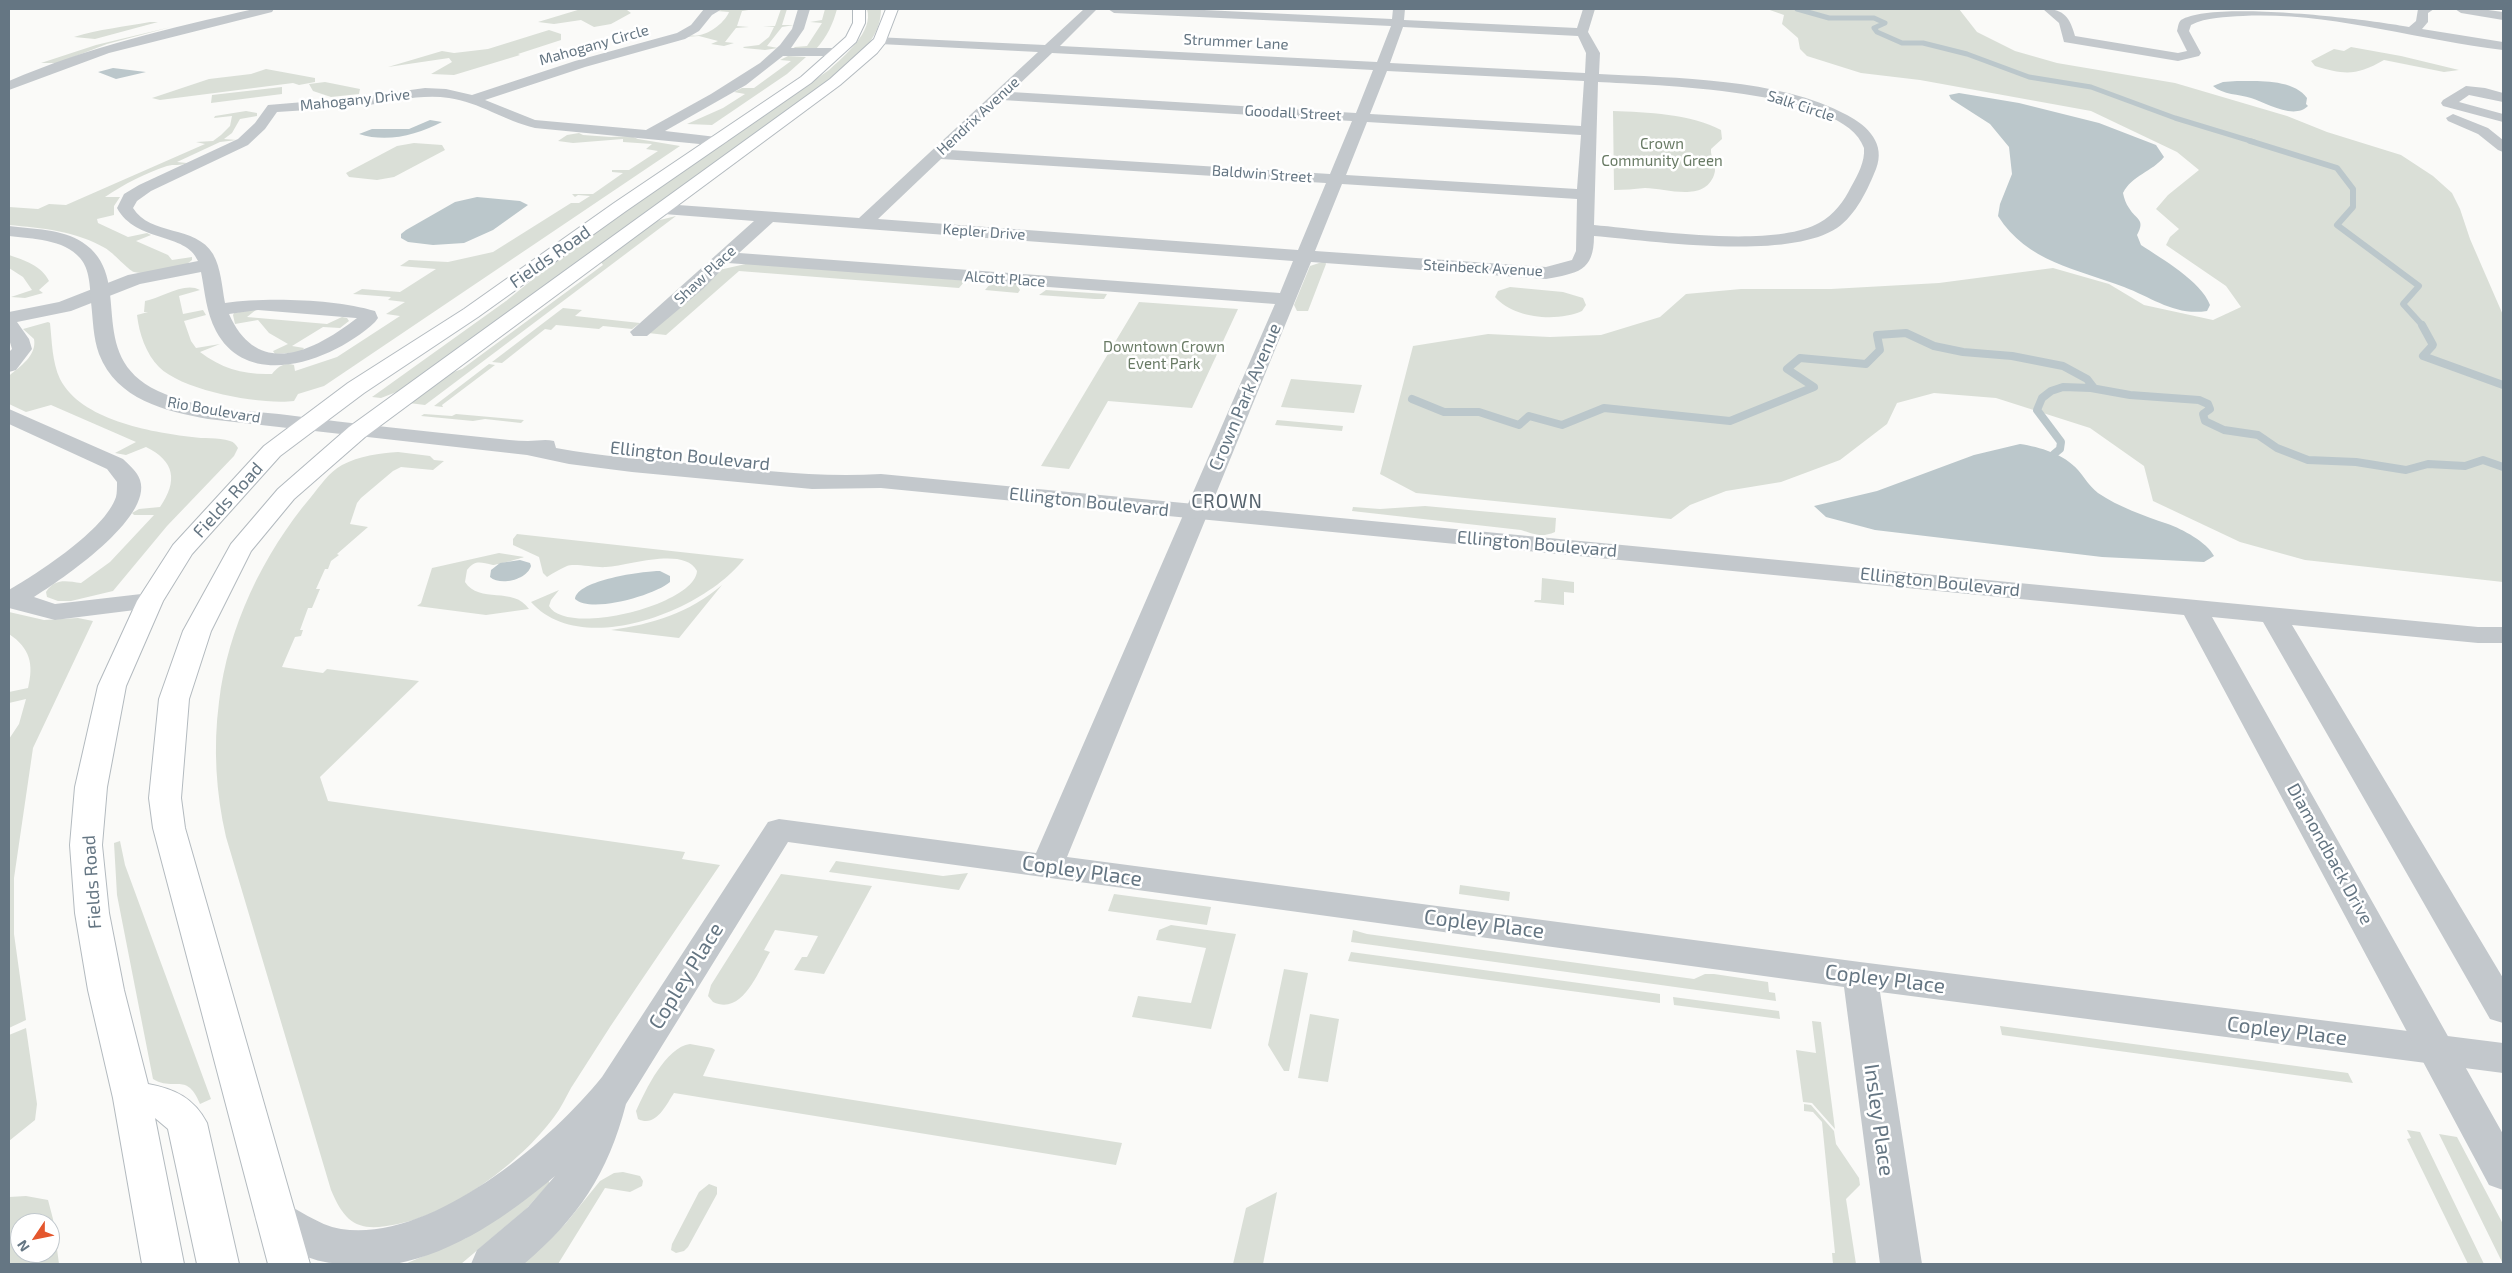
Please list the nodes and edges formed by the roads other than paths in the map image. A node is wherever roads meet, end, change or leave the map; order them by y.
1 (234, 9) edge
2 (268, 9) edge
3 (716, 9) edge
4 (804, 9) edge
5 (859, 9) edge
6 (892, 9) edge
7 (1092, 9) edge
8 (1114, 9) edge
9 (1589, 9) edge
10 (2049, 9) edge
11 (2428, 9) edge
12 (2461, 9) edge
13 (2495, 9) edge
14 (2186, 10) dead end
15 (2281, 10) edge
16 (2503, 10) edge
17 (2397, 12) dead end
18 (2207, 15) junction
19 (1399, 16) edge
20 (2503, 16) edge
21 (184, 21) junction
22 (203, 25) junction
23 (2392, 26) junction
24 (2412, 30) junction
25 (1582, 32) junction
26 (880, 40) junction
27 (2503, 46) edge
28 (1050, 48) junction
29 (780, 52) junction
30 (838, 52) junction
31 (1382, 66) junction
32 (16, 75) edge
33 (1591, 77) junction
34 (9, 86) edge
35 (999, 96) junction
36 (2503, 98) edge
37 (473, 99) junction
38 (1361, 117) junction
39 (2452, 117) dead end
40 (2503, 118) edge
41 (1588, 131) junction
42 (650, 134) junction
43 (720, 140) junction
44 (2501, 143) edge
45 (939, 154) junction
46 (1334, 178) junction
47 (1586, 195) junction
48 (664, 209) junction
49 (770, 216) junction
50 (864, 223) junction
51 (1586, 230) junction
52 (9, 231) edge
53 (9, 245) edge
54 (1304, 256) junction
55 (723, 257) junction
56 (96, 270) junction
57 (208, 271) junction
58 (100, 293) junction
59 (1286, 299) junction
60 (9, 304) edge
61 (217, 310) junction
62 (9, 318) edge
63 (9, 324) edge
64 (640, 332) dead end
65 (9, 366) edge
66 (9, 416) edge
67 (306, 425) junction
68 (357, 432) junction
69 (1197, 512) junction
70 (11, 599) edge
71 (150, 601) junction
72 (2193, 607) junction
73 (2272, 614) junction
74 (2503, 635) edge
75 (1047, 866) junction
76 (1860, 976) junction
77 (2503, 1009) edge
78 (2437, 1049) junction
79 (2503, 1058) edge
80 (609, 1097) junction
81 (132, 1098) junction
82 (2503, 1172) edge
83 (276, 1218) junction
84 (163, 1264) edge
85 (218, 1264) edge
86 (289, 1264) edge
87 (492, 1264) edge
88 (1901, 1264) edge

1 - 21 street
2 - 22 street
3 - 37 street, Mahogany Circle
4 - 29 street
5 - 30 main road, Fields Road
6 - 26 main road, Fields Road
7 - 28 street, Hendrix Avenue
8 - 19 street
9 - 25 street
10 - 18 street
11 - 24 street
12 - 20 street
13 - 16 street
14 - 18 street
15 - 18 street
15 - 23 street
17 - 23 street
19 - 25 street
19 - 31 street, Crown Park Avenue
21 - 22 street
21 - 32 street
22 - 32 street
23 - 24 street
24 - 27 street
25 - 33 street, Steinbeck Avenue
26 - 28 street, Strummer Lane
26 - 48 main road, Fields Road
28 - 31 street, Strummer Lane
28 - 35 street, Hendrix Avenue
29 - 30 street
29 - 42 street
30 - 43 main road, Fields Road
31 - 33 street, Strummer Lane
31 - 38 street, Crown Park Avenue
32 - 34 street
33 - 41 street, Steinbeck Avenue
33 - 51 street, Salk Circle
35 - 38 street, Goodall Street
35 - 45 street, Hendrix Avenue
36 - 40 street
37 - 42 street, Mahogany Drive
37 - 57 street, Mahogany Drive
38 - 41 street, Goodall Street
38 - 46 street, Crown Park Avenue
39 - 44 street
41 - 47 street, Steinbeck Avenue
42 - 43 street, Mahogany Drive
43 - 67 main road, Fields Road
45 - 46 street, Baldwin Street
45 - 50 street, Hendrix Avenue
46 - 47 street, Baldwin Street
46 - 54 street, Crown Park Avenue
47 - 51 street, Steinbeck Avenue
48 - 49 street, Kepler Drive
48 - 68 main road, Fields Road
49 - 50 street, Kepler Drive
49 - 55 street, Shaw Place
50 - 54 street, Kepler Drive
51 - 54 street, Steinbeck Avenue
52 - 56 street, Rio Boulevard
53 - 56 street
54 - 59 street, Crown Park Avenue
55 - 59 street, Alcott Place
55 - 64 street, Shaw Place
56 - 58 street, Rio Boulevard
57 - 58 street
57 - 61 street, Mahogany Drive
58 - 60 street
58 - 62 street
58 - 67 street, Rio Boulevard
59 - 69 street, Crown Park Avenue
61 - 61 street, Mahogany Drive
63 - 65 street
66 - 70 street
67 - 68 street, Ellington Boulevard
67 - 71 main road, Fields Road
68 - 69 street, Ellington Boulevard
68 - 83 main road, Fields Road
69 - 72 street, Ellington Boulevard
69 - 75 street, Crown Park Avenue
70 - 71 street
71 - 81 main road, Fields Road
72 - 73 street
72 - 78 street, Diamondback Drive
73 - 74 street
73 - 77 street
75 - 76 street, Copley Place
75 - 80 street, Copley Place
76 - 78 street, Copley Place
76 - 88 street, Insley Place
78 - 79 street, Copley Place
78 - 82 street, Diamondback Drive
80 - 83 street, Copley Place
80 - 87 street, Copley Place
81 - 84 main road, Fields Road
81 - 85 main road
83 - 86 main road, Fields Road

